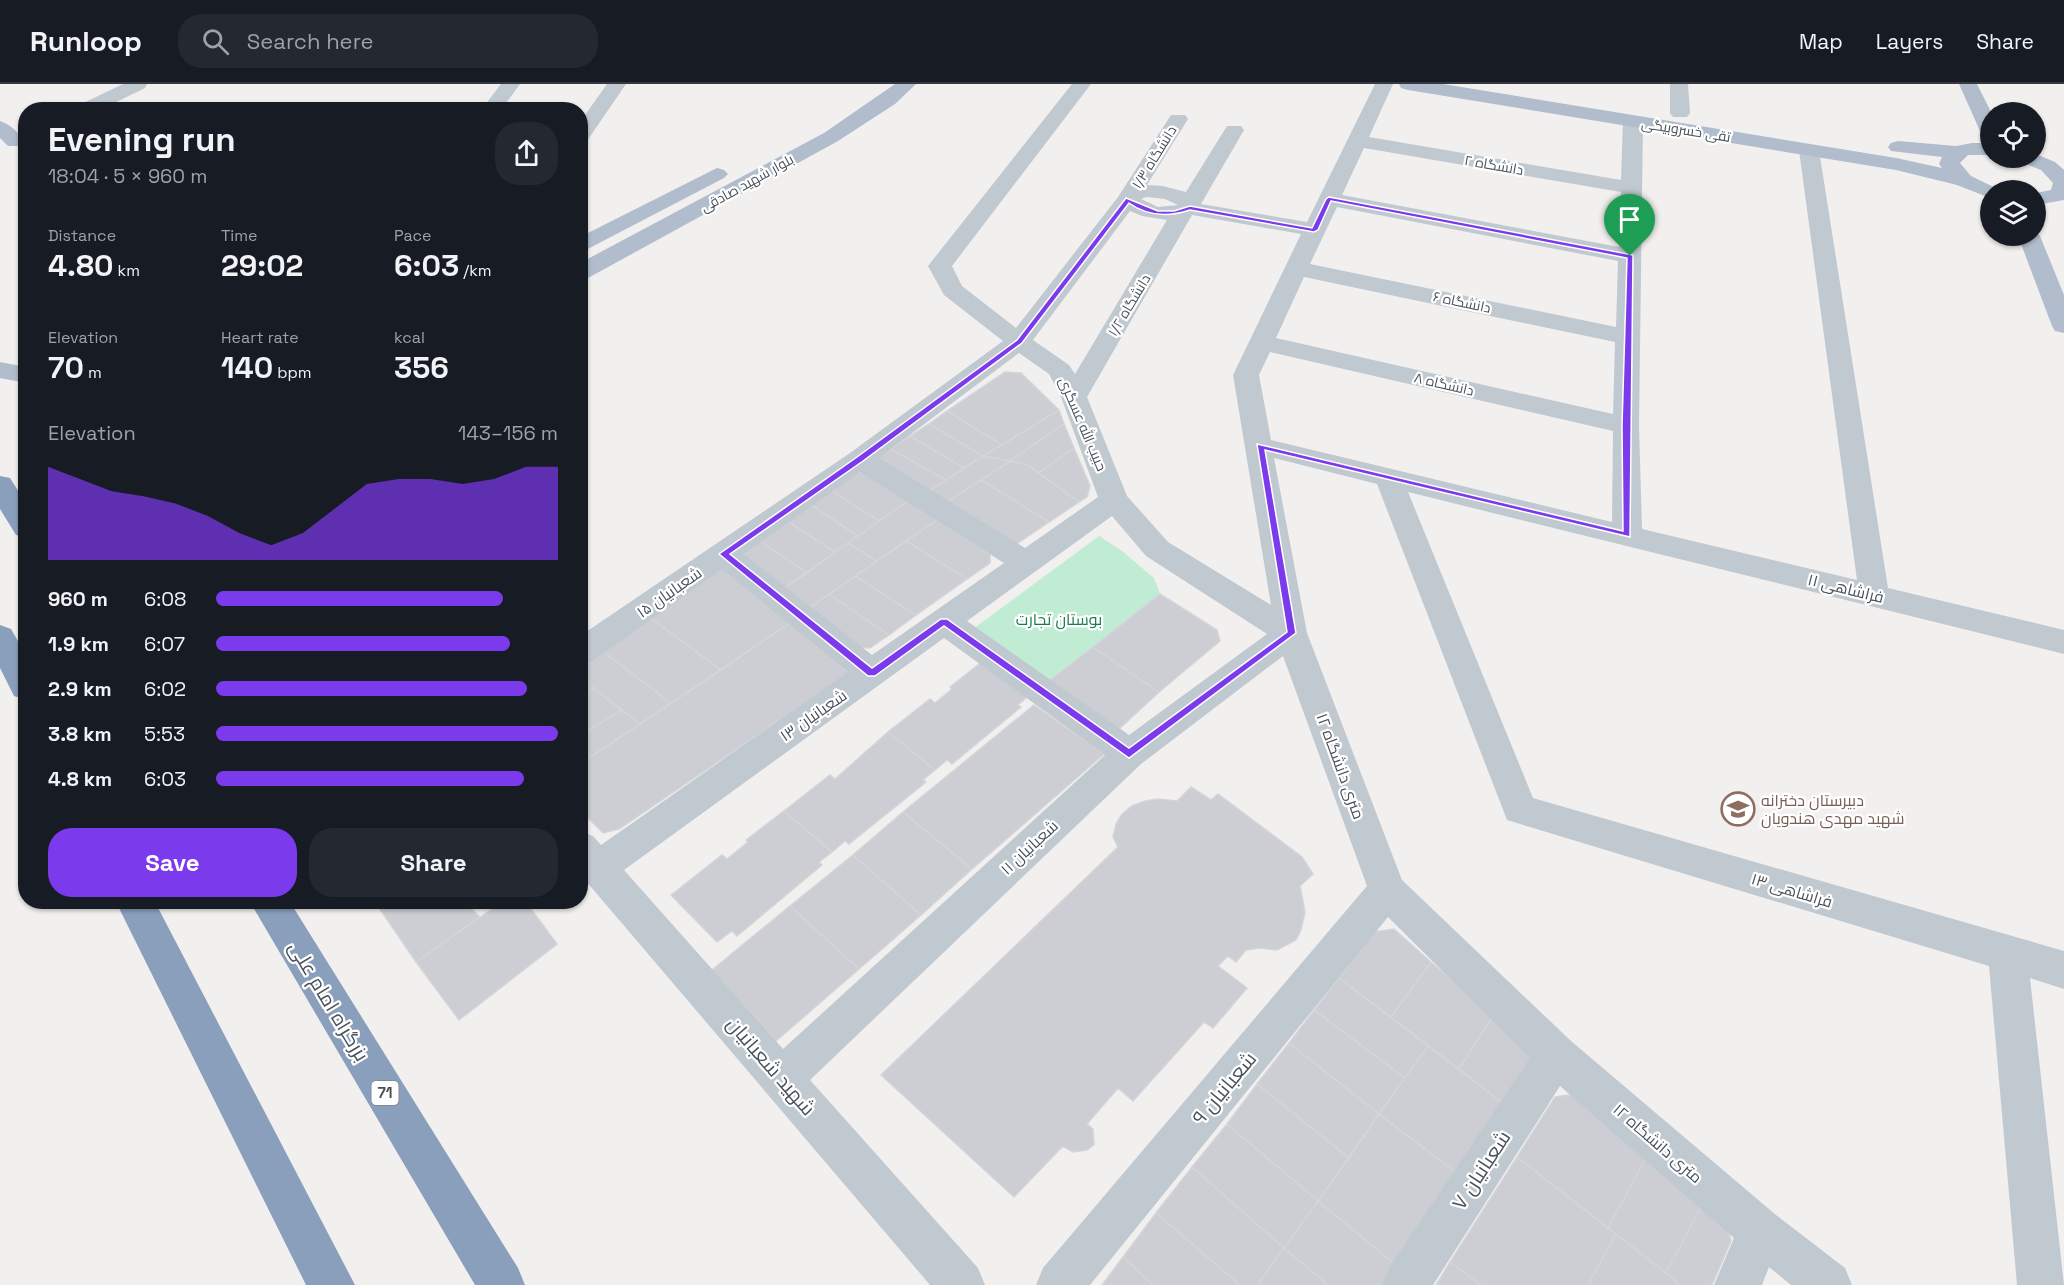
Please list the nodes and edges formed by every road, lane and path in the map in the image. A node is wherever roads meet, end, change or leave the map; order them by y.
1 (138, 84) edge
2 (511, 84) edge
3 (617, 84) edge
4 (907, 84) edge
5 (1082, 84) edge
6 (1384, 84) edge
7 (1408, 84) edge
8 (1500, 84) edge
9 (1679, 84) edge
10 (1968, 84) edge
11 (101, 102) edge
12 (496, 102) edge
13 (1980, 110) edge
14 (1680, 113) junction
15 (1178, 119) dead end
16 (1633, 121) junction
17 (588, 122) edge
18 (0, 127) edge
19 (1234, 130) dead end
20 (18, 139) edge
21 (1357, 141) junction
22 (1980, 149) edge
23 (1809, 150) junction
24 (1956, 152) junction
25 (740, 162) dead end
26 (2046, 163) edge
27 (2046, 165) edge
28 (2064, 168) edge
29 (1964, 180) junction
30 (1980, 187) edge
31 (1632, 188) junction
32 (1129, 197) junction
33 (2049, 198) edge
34 (1329, 199) junction
35 (1188, 208) junction
36 (1314, 230) junction
37 (588, 242) edge
38 (2033, 246) edge
39 (1630, 256) junction
40 (1296, 268) junction
41 (588, 269) edge
42 (2064, 326) edge
43 (1628, 337) junction
44 (1019, 341) junction
45 (1261, 342) junction
46 (0, 370) edge
47 (18, 373) edge
48 (1074, 397) junction
49 (1626, 426) junction
50 (1260, 446) junction
51 (860, 459) junction
52 (1388, 477) junction
53 (0, 486) edge
54 (1114, 500) junction
55 (18, 515) edge
56 (1627, 535) junction
57 (723, 554) junction
58 (1026, 563) junction
59 (1874, 595) junction
60 (944, 621) junction
61 (1292, 633) junction
62 (0, 637) edge
63 (2064, 642) edge
64 (588, 647) edge
65 (18, 672) edge
66 (872, 673) junction
67 (1129, 754) junction
68 (590, 857) edge
69 (1387, 890) junction
70 (139, 909) edge
71 (273, 909) edge
72 (2007, 953) junction
73 (2064, 970) edge
74 (1556, 1055) junction
75 (782, 1078) junction
76 (1760, 1231) junction
77 (331, 1285) edge
78 (501, 1285) edge
79 (962, 1285) edge
80 (1060, 1285) edge
81 (1406, 1285) edge
82 (1738, 1285) edge
83 (1828, 1285) edge
84 (2041, 1285) edge

1 - 11 street
2 - 12 street
3 - 17 street
4 - 41 main road, بلوار شهید صادقی
5 - 44 street, حبیب الله عسگری
6 - 21 street, ۱۲ متری دانشگاه
7 - 16 main road, تقی خسروبیگی
8 - 14 main road, تقی خسروبیگی
9 - 14 street
10 - 13 main road
14 - 24 main road, تقی خسروبیگی
15 - 32 street, دانشگاه ۱/۳
16 - 23 main road, تقی خسروبیگی
16 - 31 street
18 - 20 main road
19 - 35 street, دانشگاه ۱/۲
21 - 31 street, دانشگاه ۲
21 - 34 street, ۱۲ متری دانشگاه
22 - 24 main road, تقی خسروبیگی
23 - 29 main road, تقی خسروبیگی
23 - 59 street
24 - 29 main road
25 - 37 main road, بلوار شهید صادقی
26 - 28 main road
27 - 33 main road
29 - 30 main road, تقی خسروبیگی
31 - 39 street
32 - 35 street
32 - 44 street, دانشگاه ۱/۳
34 - 36 street, ۱۲ متری دانشگاه
34 - 39 street
35 - 36 street
35 - 48 street, دانشگاه ۱/۲
36 - 40 street, ۱۲ متری دانشگاه
38 - 42 main road
39 - 43 street
40 - 43 street, دانشگاه ۶
40 - 45 street, ۱۲ متری دانشگاه
43 - 49 street
44 - 48 street, حبیب الله عسگری
44 - 51 street, شعبانیان ۱۵
45 - 49 street, دانشگاه ۸
45 - 50 street, ۱۲ متری دانشگاه
46 - 47 main road
48 - 54 street, حبیب الله عسگری
49 - 56 street
50 - 52 street, فراشاهی ۱۱
50 - 61 street, ۱۲ متری دانشگاه
51 - 57 street, شعبانیان ۱۵
51 - 58 street
52 - 56 street, فراشاهی ۱۱
52 - 72 street, فراشاهی ۱۳
53 - 55 highway
54 - 58 street, شعبانیان ۱۳
54 - 61 street, حبیب الله عسگری
56 - 59 street, فراشاهی ۱۱
57 - 64 street, شعبانیان ۱۵
57 - 66 street
58 - 60 street, شعبانیان ۱۳
59 - 63 street, فراشاهی ۱۱
60 - 66 street, شعبانیان ۱۳
60 - 67 street
61 - 67 street, شعبانیان ۱۱
61 - 69 street, ۱۲ متری دانشگاه
62 - 65 highway
66 - 68 street, شعبانیان ۱۳
67 - 75 street, شعبانیان ۱۱
68 - 75 street, شهید شعبانیان
69 - 74 street, ۱۲ متری دانشگاه
69 - 80 street, شعبانیان ۹
70 - 77 highway
71 - 78 highway, بزرگراه امام علی / 71
72 - 73 street, فراشاهی ۱۳
72 - 84 street
74 - 76 street, ۱۲ متری دانشگاه
74 - 81 street, شعبانیان ۷
75 - 79 street, شهید شعبانیان
76 - 82 street
76 - 83 street, ۱۲ متری دانشگاه

